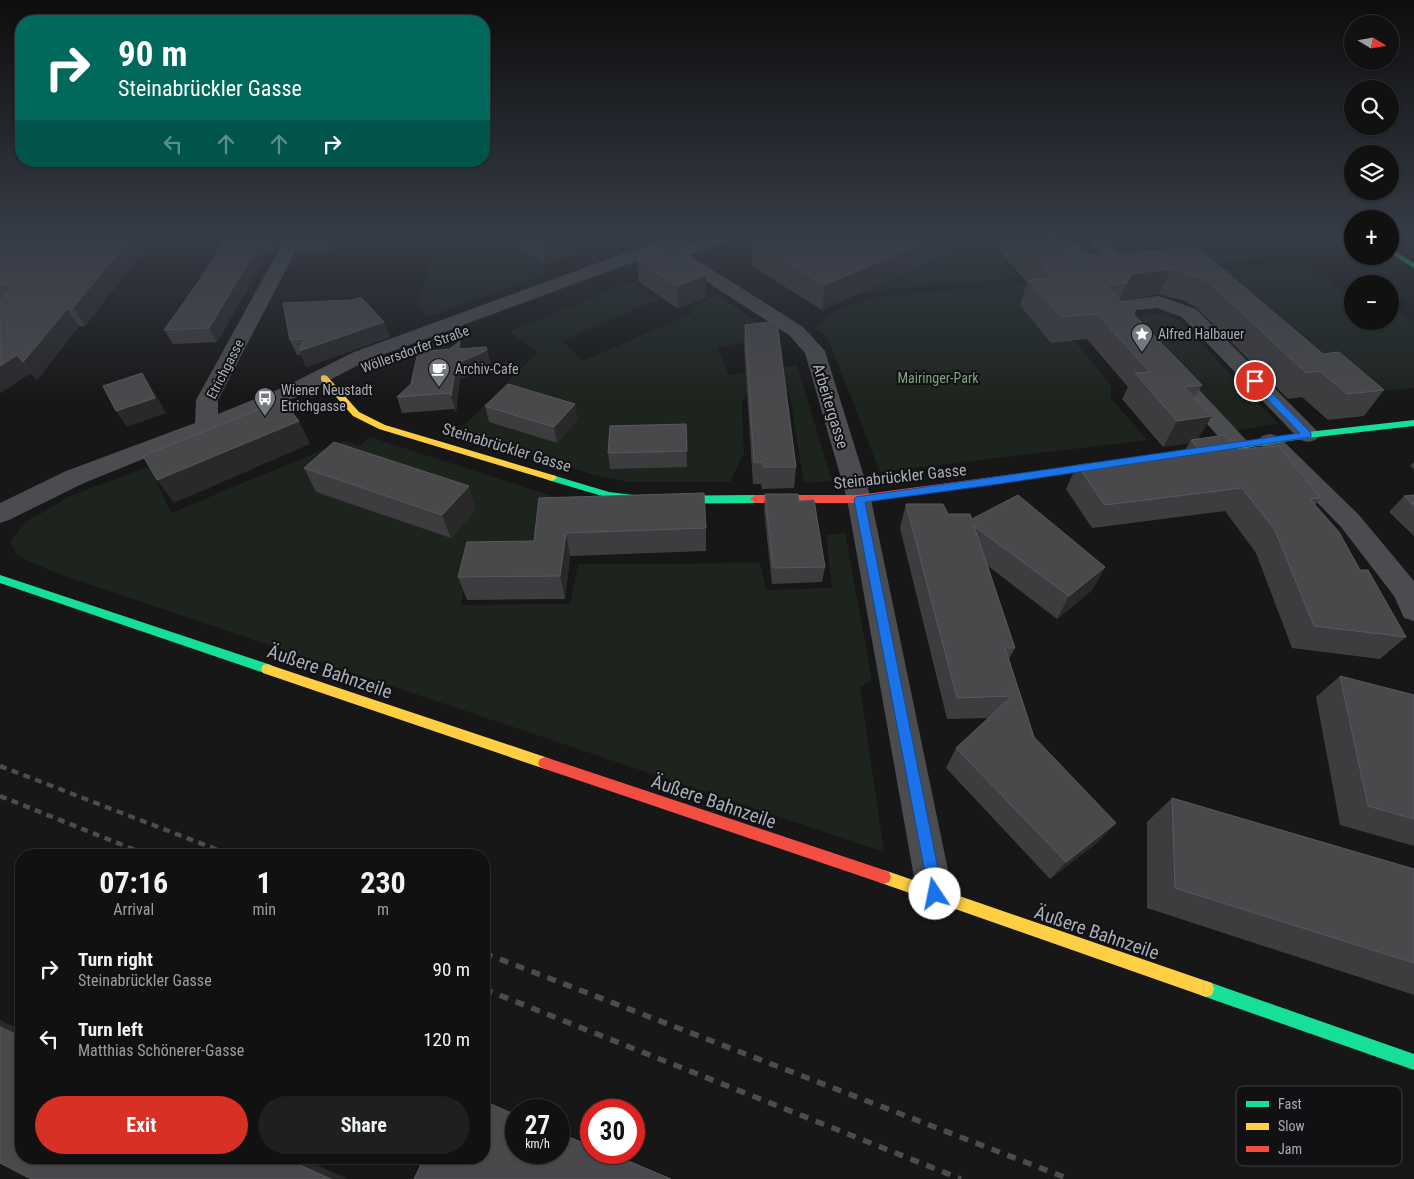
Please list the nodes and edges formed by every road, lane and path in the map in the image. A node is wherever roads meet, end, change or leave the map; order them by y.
1 (266, 290) edge
2 (540, 290) edge
3 (577, 290) edge
4 (732, 290) edge
5 (324, 378) junction
6 (1414, 423) edge
7 (206, 426) junction
8 (1308, 435) junction
9 (1270, 441) junction
10 (1239, 446) junction
11 (1192, 453) edge
12 (1128, 462) edge
13 (859, 499) junction
14 (0, 514) edge
15 (0, 579) edge
16 (1414, 610) edge
17 (935, 894) junction
18 (1414, 1062) edge

1 - 7 street, Etrichgasse
2 - 5 street, Wöllersdorfer Straße
3 - 5 street, Wöllersdorfer Straße
4 - 13 street, Arbeitergasse
5 - 7 street, Wöllersdorfer Straße
5 - 13 street, Steinabrückler Gasse
6 - 8 street
7 - 14 street, Wöllersdorfer Straße
8 - 9 street
8 - 10 street
9 - 10 street
9 - 16 street
10 - 11 street
12 - 13 street, Steinabrückler Gasse
13 - 17 street, Arbeitergasse
15 - 17 street, Äußere Bahnzeile
17 - 18 street, Äußere Bahnzeile

